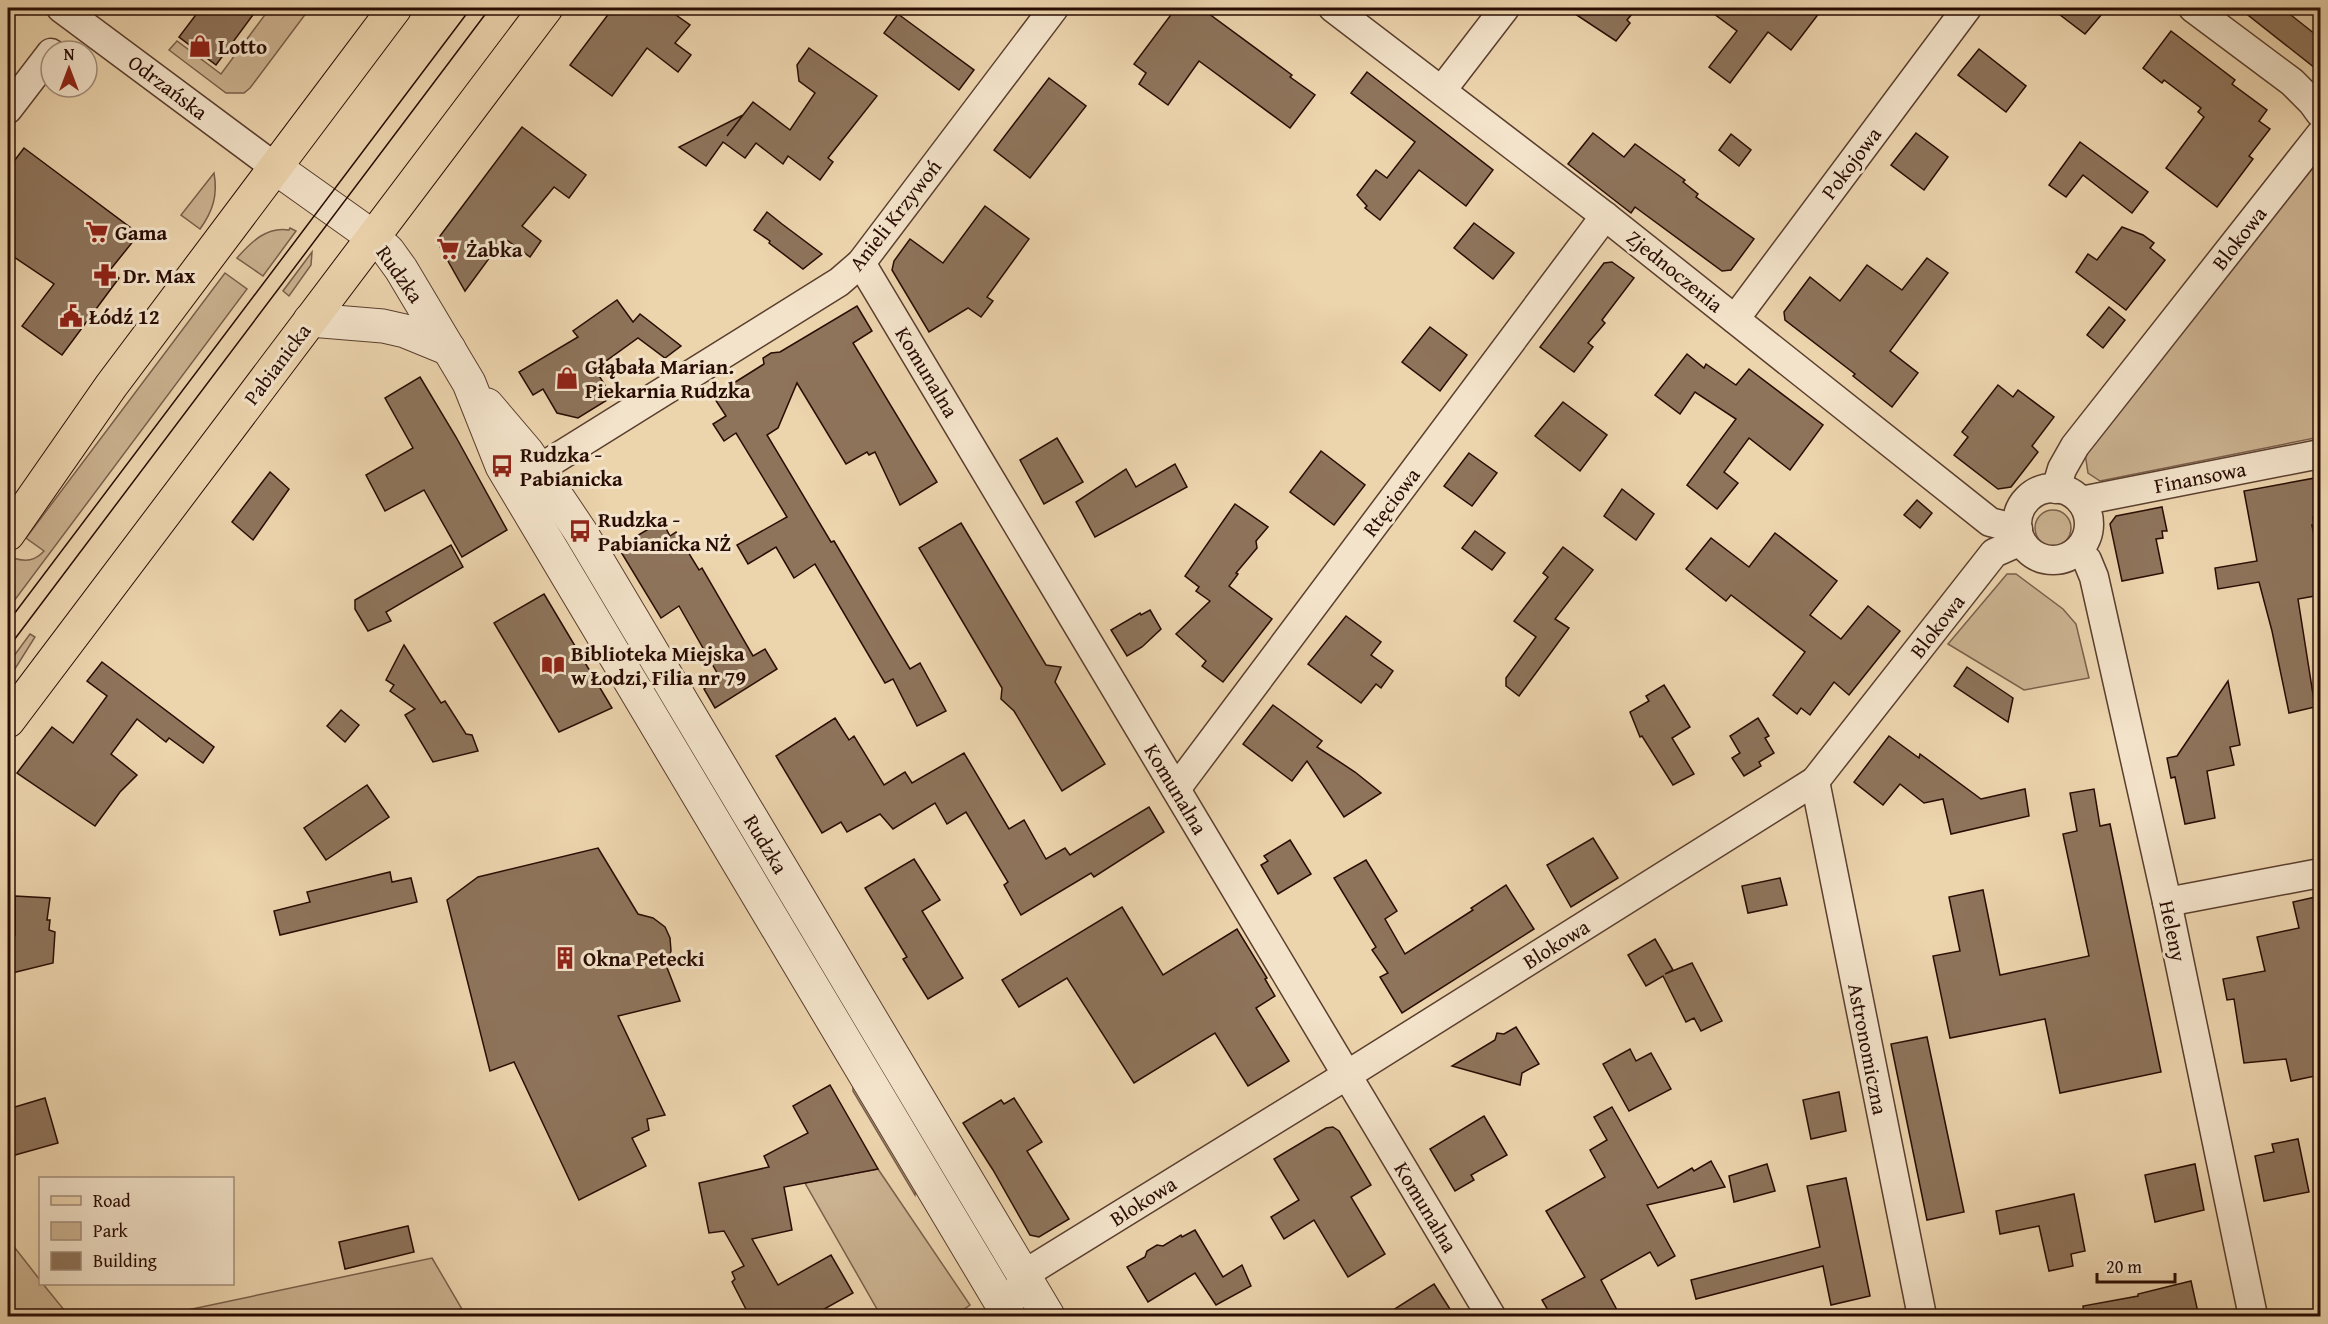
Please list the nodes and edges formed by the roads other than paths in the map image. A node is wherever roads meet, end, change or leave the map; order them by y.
1 (394, 8) edge
2 (546, 8) edge
3 (1054, 8) edge
4 (1333, 8) edge
5 (1505, 8) edge
6 (1966, 8) edge
7 (2193, 8) edge
8 (70, 14) edge
9 (58, 39) edge
10 (39, 69) edge
11 (1442, 90) junction
12 (8, 109) edge
13 (2320, 113) edge
14 (2320, 135) edge
15 (276, 168) junction
16 (1605, 216) junction
17 (373, 237) junction
18 (861, 262) junction
19 (310, 320) junction
20 (1736, 320) junction
21 (449, 349) junction
22 (469, 383) junction
23 (2320, 454) edge
24 (539, 469) junction
25 (2068, 495) junction
26 (8, 534) edge
27 (2020, 535) junction
28 (2077, 551) junction
29 (8, 721) edge
30 (1815, 781) junction
31 (1176, 789) junction
32 (2320, 873) edge
33 (2167, 902) junction
34 (1347, 1075) junction
35 (1023, 1275) junction
36 (1009, 1316) edge
37 (1048, 1317) edge
38 (1491, 1317) edge
39 (1922, 1317) edge
40 (2253, 1317) edge

1 - 15 main road
2 - 17 main road, Pabianicka
3 - 18 street, Anieli Krzywoń
4 - 11 street, Zjednoczenia
5 - 11 street
6 - 20 street, Pokojowa
7 - 13 street
8 - 9 street
8 - 15 street, Odrzańska
10 - 12 street
11 - 16 street, Zjednoczenia
14 - 25 street, Blokowa
15 - 17 street, Rudzka
15 - 26 main road
16 - 20 street, Zjednoczenia
16 - 31 street, Rtęciowa
17 - 19 main road, Pabianicka
17 - 21 street, Rudzka
18 - 24 street, Anieli Krzywoń
18 - 31 street, Komunalna
19 - 21 street
19 - 29 main road, Pabianicka
20 - 27 street, Zjednoczenia
21 - 22 street, Rudzka
22 - 24 street, Rudzka
22 - 36 street, Rudzka
23 - 25 street, Finansowa
24 - 35 street, Rudzka
25 - 27 street
25 - 28 street
27 - 28 street
27 - 30 street, Blokowa
28 - 33 street, Heleny
30 - 34 street, Blokowa
30 - 39 street, Astronomiczna
31 - 34 street, Komunalna
32 - 33 street
33 - 40 street, Heleny
34 - 35 street, Blokowa
34 - 38 street, Komunalna
35 - 36 street
35 - 37 street, Rudzka

